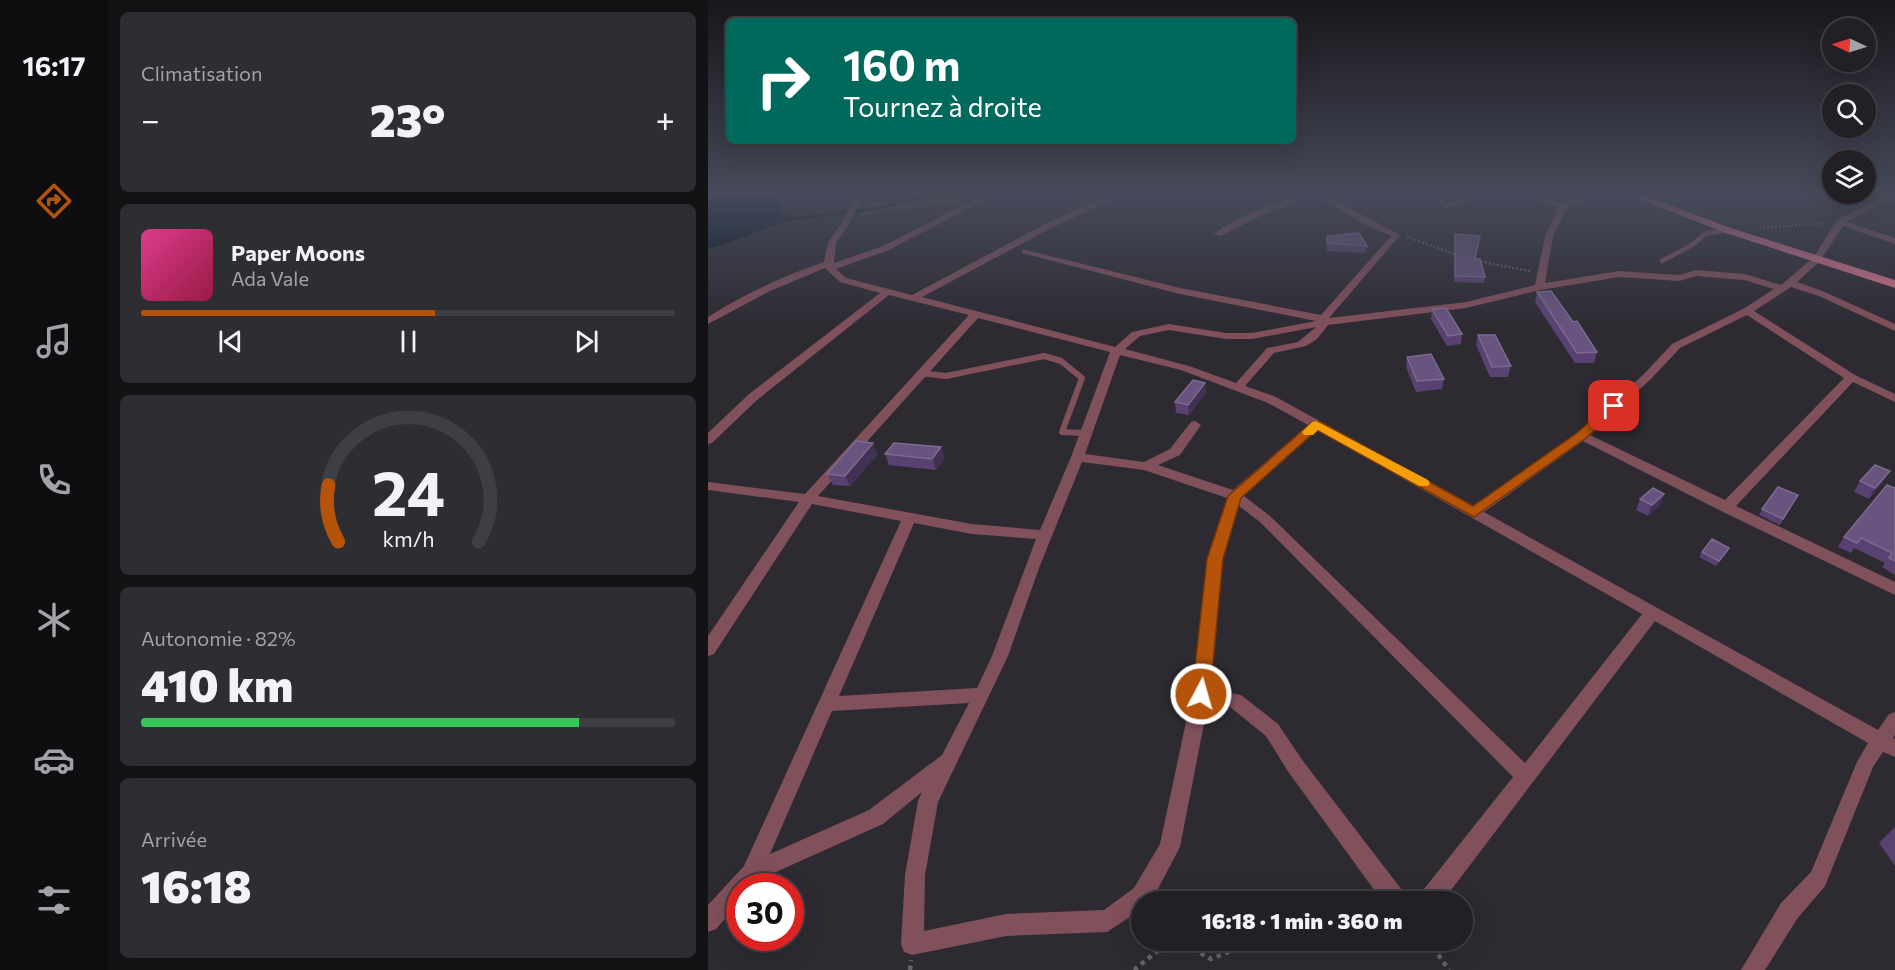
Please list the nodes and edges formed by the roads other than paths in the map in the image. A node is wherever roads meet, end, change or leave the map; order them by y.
1 (836, 237) edge
2 (907, 237) edge
3 (1027, 237) edge
4 (1394, 237) edge
5 (1549, 237) edge
6 (1701, 237) edge
7 (1749, 237) edge
8 (1832, 237) edge
9 (1025, 251) dead end
10 (1816, 260) junction
11 (1662, 261) dead end
12 (829, 266) junction
13 (1895, 284) edge
14 (1786, 286) junction
15 (1540, 287) junction
16 (887, 292) junction
17 (913, 298) junction
18 (1747, 311) junction
19 (975, 315) junction
20 (708, 321) edge
21 (1324, 321) junction
22 (1895, 328) edge
23 (1116, 351) junction
24 (920, 373) junction
25 (1851, 377) junction
26 (1238, 387) junction
27 (1895, 398) edge
28 (1316, 424) junction
29 (1195, 425) dead end
30 (1085, 433) junction
31 (1582, 436) junction
32 (708, 440) edge
33 (1077, 457) junction
34 (1146, 466) junction
35 (708, 486) edge
36 (1235, 496) junction
37 (808, 499) junction
38 (1726, 508) junction
39 (1474, 512) junction
40 (909, 519) junction
41 (1043, 535) junction
42 (1895, 589) edge
43 (1652, 613) junction
44 (708, 649) edge
45 (1201, 694) junction
46 (982, 695) junction
47 (828, 704) junction
48 (1895, 720) edge
49 (1888, 745) edge
50 (951, 757) junction
51 (1525, 776) junction
52 (751, 873) joint
53 (1389, 891) edge
54 (1436, 891) edge
55 (726, 901) edge
56 (708, 921) edge
57 (1752, 970) edge

1 - 12 street
2 - 12 street
3 - 17 street
4 - 21 street
5 - 15 street
6 - 11 lane
7 - 10 main road
8 - 10 street
9 - 21 street
10 - 13 main road
10 - 14 street
12 - 16 street
12 - 20 street
14 - 15 street
14 - 18 street
14 - 22 street
15 - 21 street
16 - 17 street
16 - 32 street
17 - 19 street
18 - 25 street
18 - 31 street
19 - 23 street
19 - 24 street
21 - 23 street
21 - 26 street
23 - 26 street
23 - 30 street
24 - 30 lane
24 - 37 street
25 - 27 street
25 - 38 street
26 - 28 street
28 - 36 street
28 - 39 street
29 - 34 street
30 - 33 street
31 - 38 street
31 - 39 street
33 - 34 street
33 - 41 street
34 - 36 street
35 - 37 street
36 - 45 street
36 - 51 street
37 - 40 street
37 - 44 street
38 - 42 street
39 - 43 street
40 - 41 street
40 - 47 street
41 - 46 street
43 - 49 street
43 - 51 street
45 - 50 street
45 - 53 street
46 - 47 street
46 - 50 street
47 - 52 street
48 - 49 street
49 - 57 street
50 - 52 street
51 - 54 street
55 - 56 street

